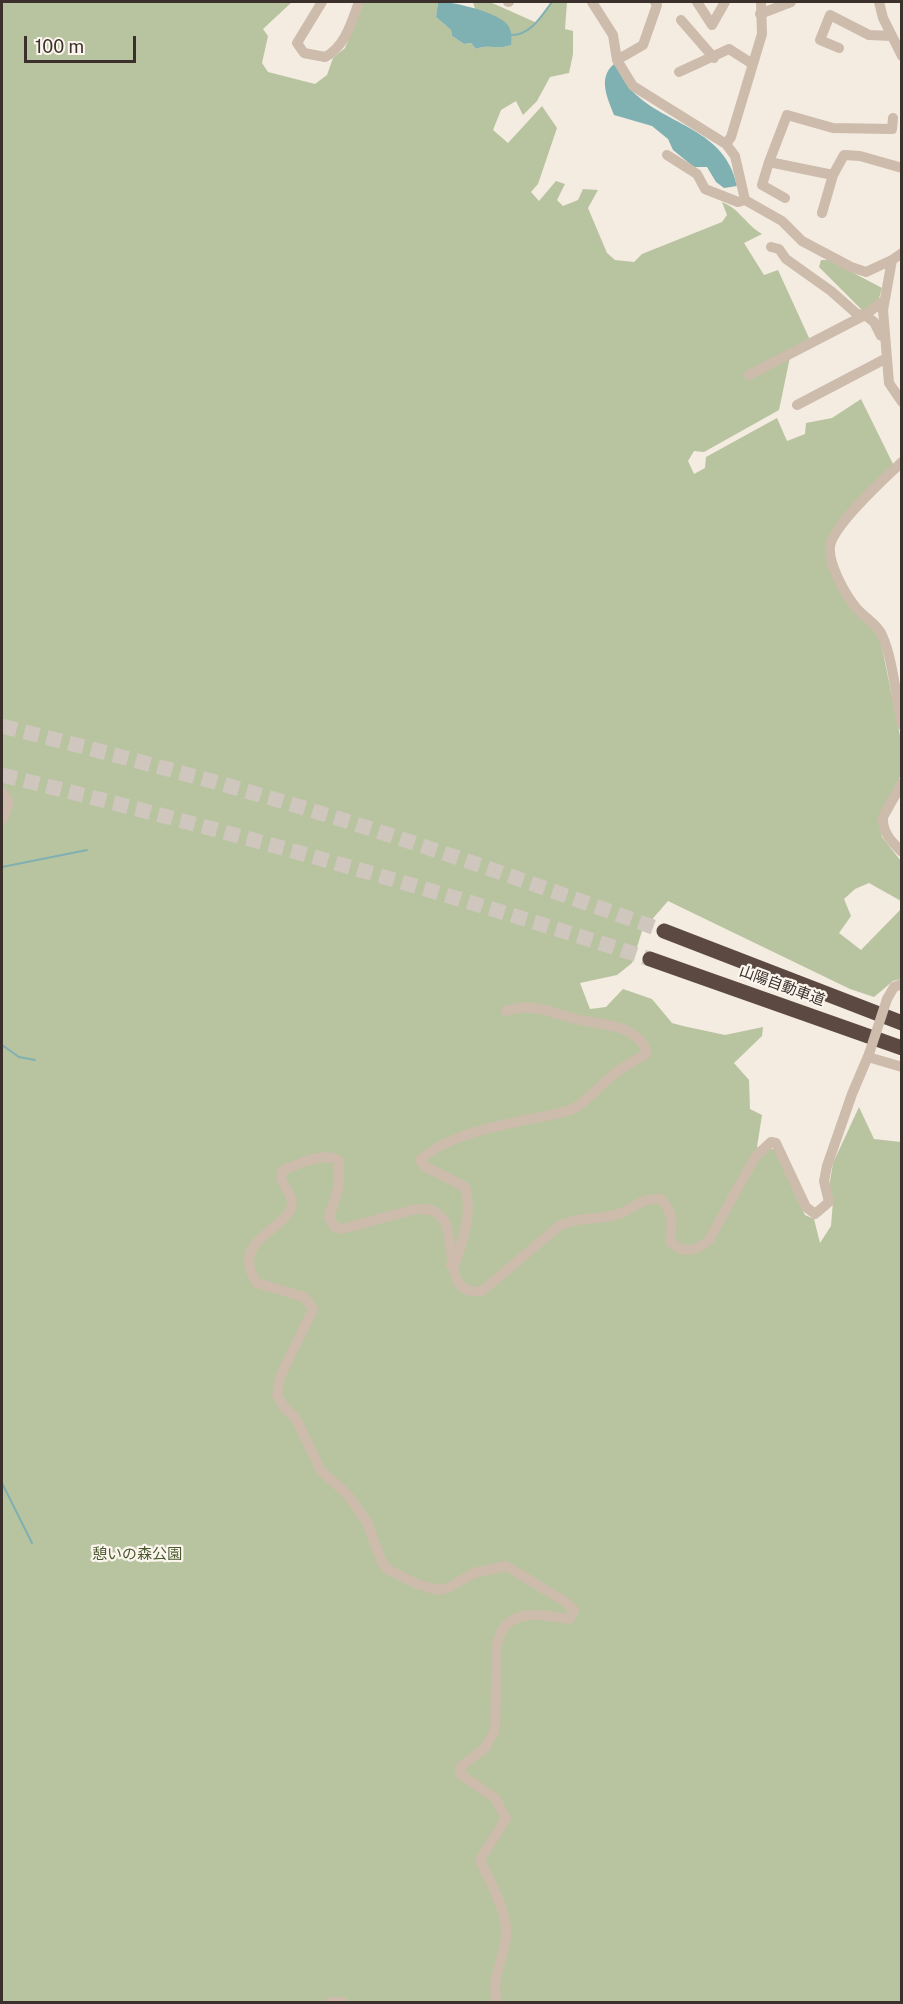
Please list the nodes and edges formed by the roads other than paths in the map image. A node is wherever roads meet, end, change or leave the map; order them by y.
1 (321, 2) edge
2 (359, 2) edge
3 (655, 2) edge
4 (697, 2) edge
5 (725, 2) edge
6 (761, 2) edge
7 (791, 2) edge
8 (879, 2) edge
9 (596, 3) edge
10 (760, 14) junction
11 (681, 20) dead end
12 (892, 36) junction
13 (839, 48) dead end
14 (902, 56) edge
15 (714, 58) junction
16 (617, 60) junction
17 (751, 63) junction
18 (679, 72) dead end
19 (893, 118) dead end
20 (726, 144) junction
21 (667, 155) dead end
22 (769, 162) junction
23 (902, 168) edge
24 (832, 175) junction
25 (785, 198) dead end
26 (746, 200) junction
27 (822, 213) dead end
28 (771, 247) dead end
29 (902, 253) edge
30 (892, 261) junction
31 (882, 302) junction
32 (865, 315) junction
33 (885, 336) junction
34 (887, 361) junction
35 (749, 375) dead end
36 (900, 395) edge
37 (796, 405) dead end
38 (902, 462) edge
39 (902, 725) edge
40 (902, 783) edge
41 (2, 792) edge
42 (2, 820) edge
43 (902, 852) edge
44 (664, 931) tunnel mouth
45 (650, 959) tunnel mouth
46 (902, 984) edge
47 (506, 1011) dead end
48 (902, 1023) edge
49 (902, 1048) edge
50 (869, 1055) junction
51 (902, 1067) edge
52 (451, 1265) junction
53 (330, 2002) edge
54 (343, 2002) edge
55 (497, 2002) edge

1 - 2 street
3 - 16 street
4 - 5 street
6 - 10 street
7 - 10 street
8 - 12 street
9 - 16 street
10 - 17 street
11 - 15 street
12 - 13 street
12 - 14 street
15 - 17 street
15 - 18 street
16 - 20 street
17 - 20 street
19 - 22 street
20 - 26 street
21 - 26 street
22 - 24 street
22 - 25 street
23 - 24 street
24 - 27 street
26 - 30 street
28 - 32 street
29 - 30 street
30 - 31 street
31 - 32 street
31 - 33 street
32 - 33 street
32 - 35 street
33 - 34 street
34 - 36 street
34 - 37 street
38 - 39 street
40 - 43 street
41 - 42 street
44 - 48 highway, 山陽自動車道
45 - 49 highway, 山陽自動車道
46 - 50 street, bridge
47 - 52 street
50 - 51 street
50 - 52 street
52 - 55 street
53 - 54 street

